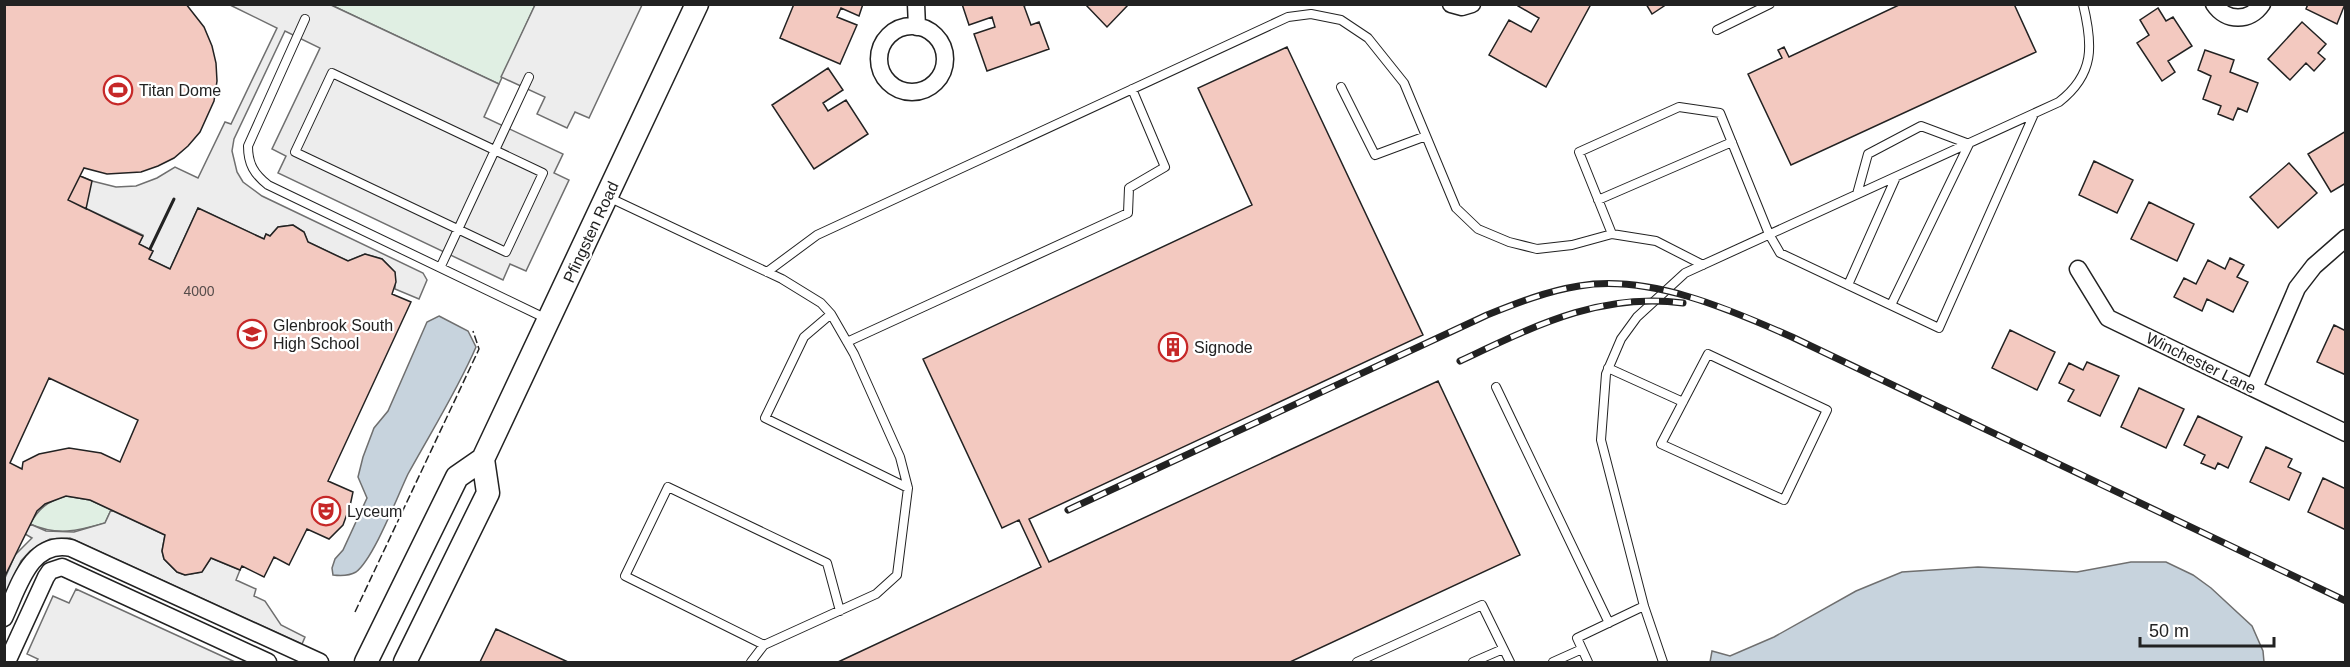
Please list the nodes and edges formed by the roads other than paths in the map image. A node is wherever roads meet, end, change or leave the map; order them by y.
1 (697, 4) edge
2 (916, 4) edge
3 (1451, 4) edge
4 (1472, 4) edge
5 (1770, 4) edge
6 (2083, 4) edge
7 (2214, 4) edge
8 (2262, 4) edge
9 (305, 19) dead end
10 (917, 27) dead end
11 (1717, 30) dead end
12 (528, 77) dead end
13 (1341, 87) dead end
14 (1132, 89) junction
15 (2034, 114) junction
16 (1426, 135) junction
17 (1732, 142) junction
18 (1969, 144) junction
19 (495, 150) junction
20 (1896, 177) junction
21 (1857, 194) junction
22 (608, 196) junction
23 (1598, 200) junction
24 (458, 229) junction
25 (1612, 234) junction
26 (1769, 234) junction
27 (2346, 238) edge
28 (1703, 265) junction
29 (441, 266) junction
30 (2078, 269) dead end
31 (767, 272) junction
32 (1848, 285) junction
33 (1891, 305) junction
34 (831, 314) junction
35 (549, 320) junction
36 (847, 342) junction
37 (1608, 368) junction
38 (1496, 387) dead end
39 (2254, 388) junction
40 (1683, 402) junction
41 (2346, 434) edge
42 (483, 459) junction
43 (908, 488) junction
44 (1644, 606) junction
45 (840, 610) junction
46 (4, 618) edge
47 (1609, 623) junction
48 (765, 645) junction
49 (1503, 649) junction
50 (1582, 649) junction
51 (7, 663) edge
52 (268, 663) edge
53 (320, 663) edge
54 (366, 663) edge
55 (405, 663) edge
56 (751, 663) edge
57 (1357, 663) edge
58 (1473, 663) edge
59 (1510, 663) edge
60 (1553, 663) edge
61 (1588, 663) edge
62 (1663, 663) edge

1 - 22 main road, Pfingsten Road
2 - 10 street
3 - 4 street
5 - 11 lane
6 - 15 lane
7 - 8 street
9 - 29 lane
12 - 19 lane
13 - 16 lane
14 - 16 lane
14 - 31 lane
14 - 36 lane
15 - 18 lane
15 - 33 lane
16 - 25 lane
17 - 23 lane
17 - 23 lane
17 - 26 lane
18 - 20 lane
18 - 21 lane
18 - 33 lane
19 - 24 lane
19 - 24 lane
19 - 24 lane
20 - 21 lane
20 - 32 lane
21 - 26 lane
22 - 31 lane
22 - 35 main road, Pfingsten Road
23 - 25 lane
24 - 29 lane
25 - 28 lane
26 - 28 lane
26 - 32 lane
27 - 39 street
28 - 37 lane
29 - 35 lane
30 - 39 street, Winchester Lane
31 - 34 lane
32 - 33 lane
34 - 36 lane
34 - 43 lane
35 - 42 main road, Pfingsten Road
36 - 43 lane
37 - 40 lane
37 - 44 lane
38 - 47 lane
39 - 41 street, Winchester Lane
40 - 40 lane
42 - 54 main road, Pfingsten Road
42 - 55 main road
43 - 45 lane
44 - 47 lane
44 - 62 lane
45 - 48 lane
45 - 48 lane
46 - 53 street
47 - 50 lane
48 - 56 lane
49 - 57 lane
49 - 58 lane
49 - 59 lane
50 - 60 lane
50 - 61 lane
51 - 52 street

